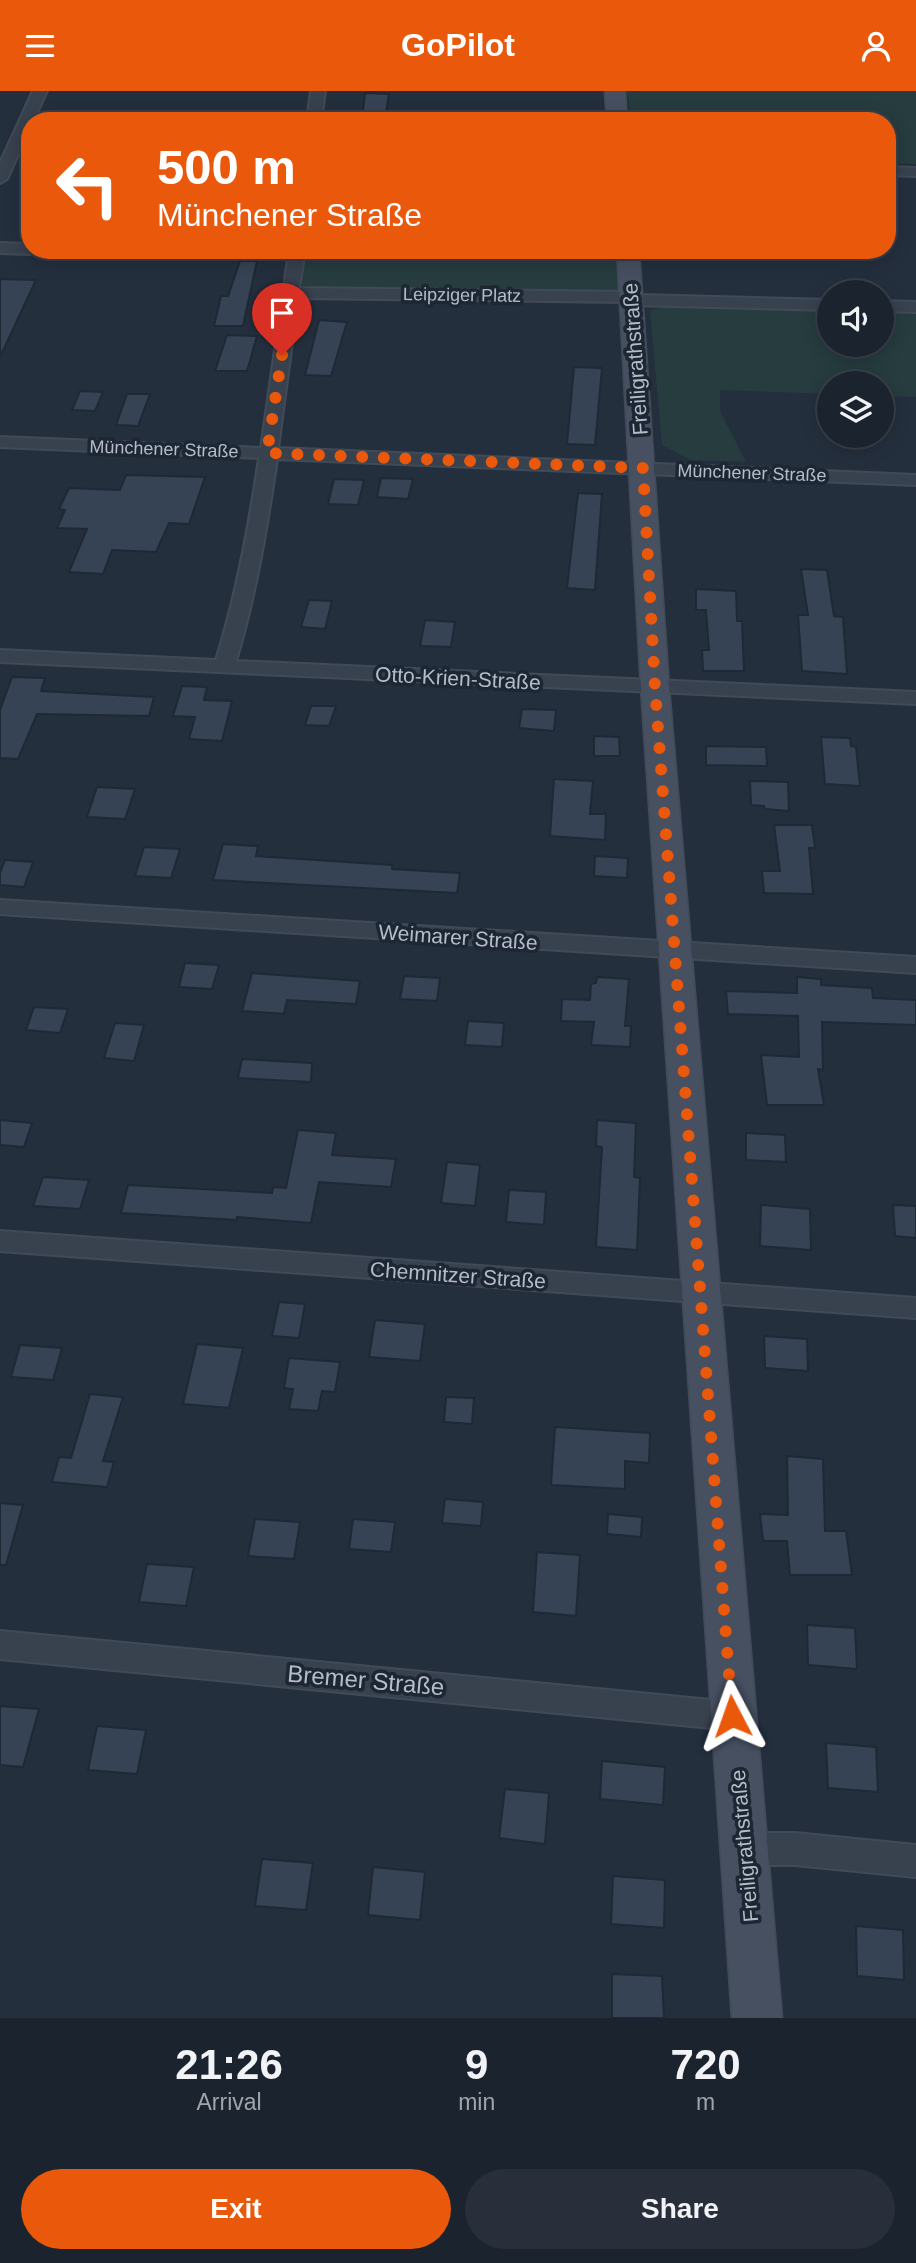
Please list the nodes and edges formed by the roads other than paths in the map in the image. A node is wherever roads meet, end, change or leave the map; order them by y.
1 (40, 91) edge
2 (318, 91) edge
3 (615, 91) edge
4 (30, 112) edge
5 (315, 112) edge
6 (616, 112) edge
7 (21, 133) edge
8 (896, 171) edge
9 (916, 172) edge
10 (0, 179) edge
11 (0, 249) edge
12 (21, 249) edge
13 (295, 259) edge
14 (629, 259) edge
15 (291, 293) junction
16 (632, 298) junction
17 (817, 305) edge
18 (894, 306) edge
19 (916, 307) edge
20 (0, 442) edge
21 (267, 453) junction
22 (643, 468) junction
23 (916, 480) edge
24 (0, 656) edge
25 (224, 666) junction
26 (655, 688) junction
27 (916, 698) edge
28 (0, 908) edge
29 (676, 951) junction
30 (916, 965) edge
31 (0, 1241) edge
32 (699, 1291) junction
33 (916, 1308) edge
34 (0, 1645) edge
35 (732, 1716) junction
36 (745, 1849) junction
37 (916, 1861) edge
38 (757, 2018) edge

1 - 4 street
2 - 5 street
3 - 6 street
7 - 10 street
8 - 9 street
11 - 12 street
13 - 15 street
14 - 16 street, Freiligrathstraße
15 - 16 street, Leipziger Platz
15 - 21 street
16 - 17 street, Leipziger Platz
16 - 22 street, Freiligrathstraße
18 - 19 street
20 - 21 street, Münchener Straße
21 - 22 street, Münchener Straße
21 - 25 street
22 - 23 street, Münchener Straße
22 - 26 street, Freiligrathstraße
24 - 25 street, Otto-Krien-Straße
25 - 26 street, Otto-Krien-Straße
26 - 27 street, Otto-Krien-Straße
26 - 29 street, Freiligrathstraße
28 - 29 street, Weimarer Straße
29 - 30 street, Weimarer Straße
29 - 32 street, Freiligrathstraße
31 - 32 street, Chemnitzer Straße
32 - 33 street, Chemnitzer Straße
32 - 35 street, Freiligrathstraße
34 - 35 street, Bremer Straße
35 - 36 street, Freiligrathstraße
36 - 37 street
36 - 38 street, Freiligrathstraße

